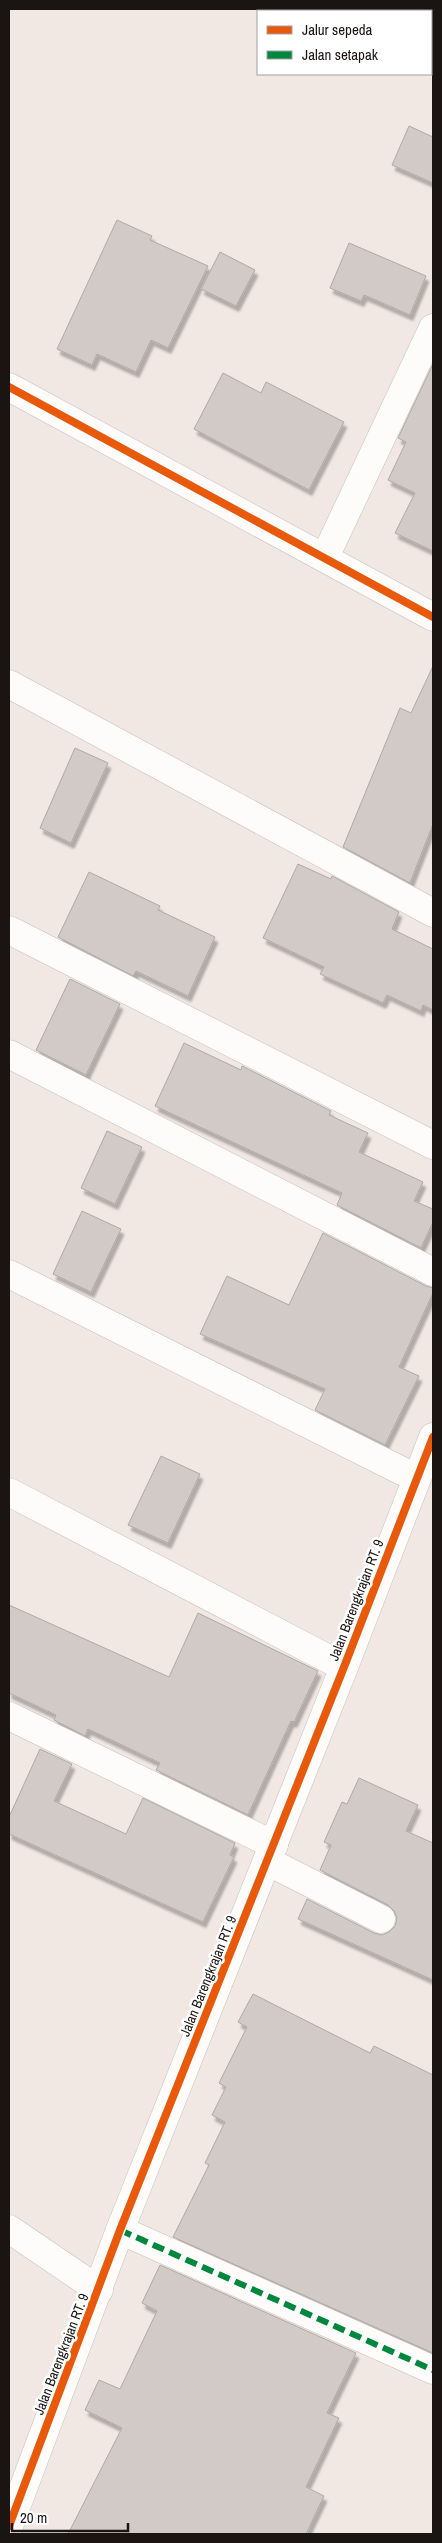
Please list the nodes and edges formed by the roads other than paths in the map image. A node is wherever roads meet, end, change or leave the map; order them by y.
1 (433, 328) edge
2 (9, 387) edge
3 (325, 557) junction
4 (433, 617) edge
5 (9, 684) edge
6 (433, 913) edge
7 (9, 930) edge
8 (9, 1054) edge
9 (433, 1145) edge
10 (433, 1272) edge
11 (9, 1274) edge
12 (433, 1437) edge
13 (416, 1478) junction
14 (9, 1492) edge
15 (344, 1667) junction
16 (9, 1716) edge
17 (270, 1853) junction
18 (381, 1919) dead end
19 (9, 2229) edge
20 (120, 2230) junction
21 (99, 2290) junction
22 (433, 2370) edge
23 (9, 2526) edge

1 - 3 street
2 - 3 street
3 - 4 street
5 - 6 street
7 - 9 street
8 - 10 street
11 - 13 street
12 - 13 street, Jalan Barengkrajan RT. 9
13 - 15 street, Jalan Barengkrajan RT. 9
14 - 15 street
15 - 17 street, Jalan Barengkrajan RT. 9
16 - 17 street
17 - 18 street
17 - 20 street, Jalan Barengkrajan RT. 9
19 - 21 street
20 - 21 street, Jalan Barengkrajan RT. 9
20 - 22 street
21 - 23 street, Jalan Barengkrajan RT. 9

